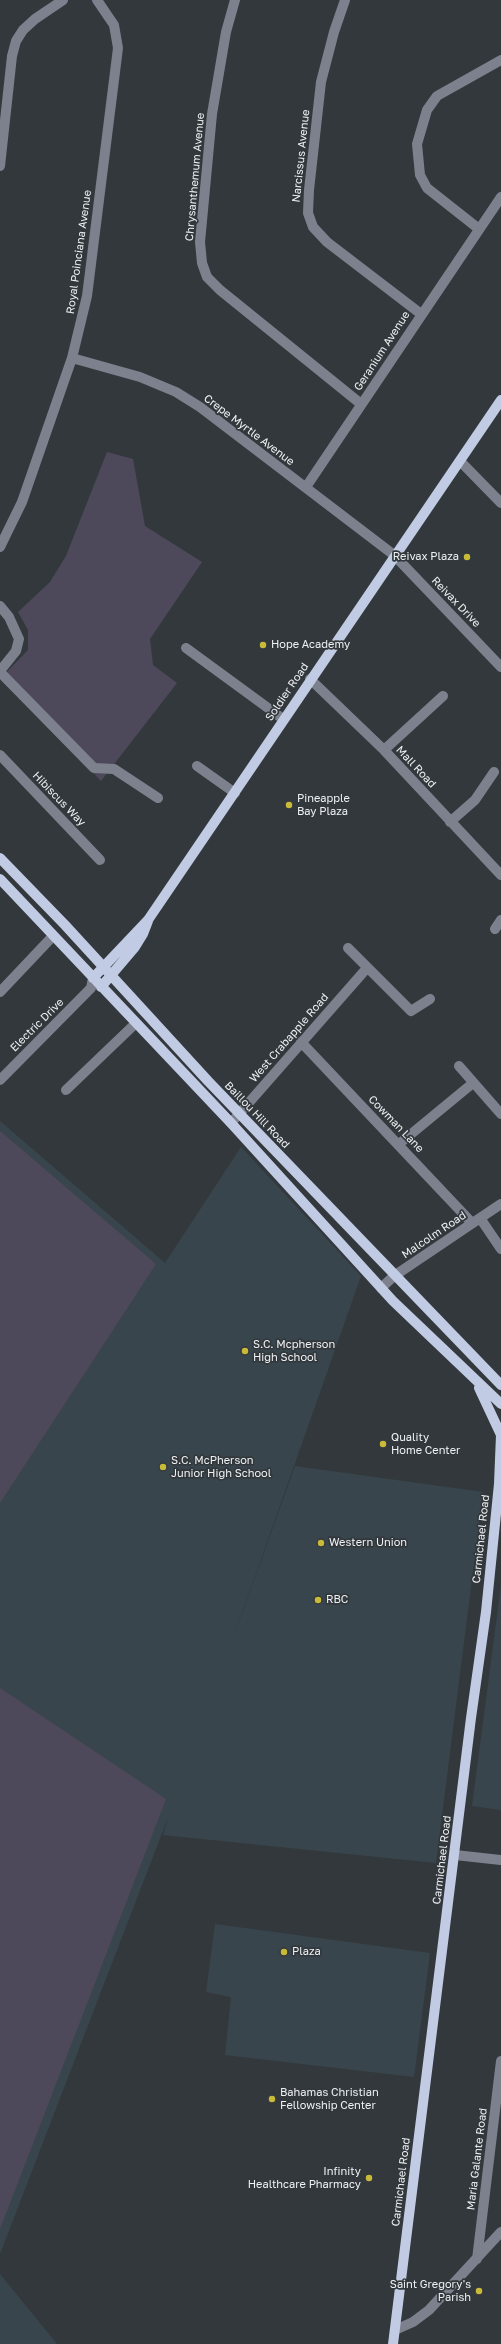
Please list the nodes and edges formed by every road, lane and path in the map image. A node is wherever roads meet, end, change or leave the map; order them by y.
1 (62, 0) edge
2 (97, 0) edge
3 (236, 0) edge
4 (345, 0) edge
5 (501, 60) edge
6 (0, 166) edge
7 (501, 197) edge
8 (479, 229) junction
9 (421, 314) junction
10 (72, 358) junction
11 (501, 400) edge
12 (361, 404) junction
13 (460, 461) junction
14 (306, 487) junction
15 (501, 503) edge
16 (0, 547) edge
17 (394, 555) junction
18 (0, 606) edge
19 (186, 648) dead end
20 (501, 667) edge
21 (0, 672) edge
22 (310, 679) junction
23 (443, 696) dead end
24 (283, 719) junction
25 (384, 750) junction
26 (0, 755) edge
27 (197, 766) dead end
28 (494, 772) dead end
29 (235, 793) junction
30 (158, 798) dead end
31 (450, 822) junction
32 (0, 858) edge
33 (100, 860) dead end
34 (501, 875) edge
35 (0, 879) edge
36 (148, 920) junction
37 (501, 920) edge
38 (495, 929) dead end
39 (53, 936) junction
40 (348, 948) dead end
41 (104, 968) junction
42 (367, 968) junction
43 (111, 976) junction
44 (95, 984) junction
45 (0, 992) edge
46 (430, 999) dead end
47 (136, 1023) junction
48 (301, 1042) junction
49 (459, 1066) dead end
50 (0, 1080) edge
51 (473, 1083) junction
52 (66, 1090) dead end
53 (240, 1114) junction
54 (501, 1114) edge
55 (231, 1123) junction
56 (399, 1144) junction
57 (501, 1204) edge
58 (476, 1221) junction
59 (501, 1249) edge
60 (394, 1276) junction
61 (381, 1288) junction
62 (478, 1383) junction
63 (501, 1385) edge
64 (501, 1404) edge
65 (501, 1435) edge
66 (455, 1855) junction
67 (501, 1860) edge
68 (501, 2061) edge
69 (501, 2232) edge
70 (477, 2259) junction
71 (395, 2330) junction
72 (393, 2344) edge

1 - 6 street
2 - 10 street, Royal Poinciana Avenue
3 - 12 street, Chrysanthemum Avenue
4 - 9 street, Narcissus Avenue
5 - 8 street
7 - 8 street, Geranium Avenue
8 - 9 street, Geranium Avenue
9 - 12 street, Geranium Avenue
10 - 14 street, Crepe Myrtle Avenue
10 - 16 street, Royal Poinciana Avenue
11 - 13 main road, Soldier Road
12 - 14 street, Geranium Avenue
13 - 15 street
13 - 17 main road, Soldier Road
14 - 17 street, Crepe Myrtle Avenue
17 - 20 street, Reivax Drive
17 - 22 main road, Soldier Road
18 - 21 street
19 - 24 street
21 - 30 street
22 - 24 main road, Soldier Road
22 - 25 street, Mall Road
23 - 25 street
24 - 29 main road, Soldier Road
25 - 31 street, Mall Road
26 - 33 street, Hibiscus Way
27 - 29 street
28 - 31 street
29 - 36 main road, Soldier Road
31 - 34 street, Mall Road
32 - 41 main road, Baillou Hill Road
35 - 39 main road
36 - 41 main road, Soldier Road
36 - 43 main road, Soldier Road
37 - 38 street
39 - 44 main road
39 - 45 street
40 - 42 street
41 - 43 main road, Baillou Hill Road
41 - 44 main road, Soldier Road
42 - 46 street
42 - 48 street, West Crabapple Road
43 - 44 main road, Soldier Road
43 - 53 main road, Baillou Hill Road
44 - 47 main road
44 - 50 street, Electric Drive
47 - 52 street
47 - 55 main road
48 - 53 street, West Crabapple Road
48 - 56 street, Cowman Lane
49 - 51 street
51 - 54 street
51 - 56 street
53 - 55 street, West Crabapple Road
53 - 60 main road, Baillou Hill Road
55 - 61 main road
56 - 58 street, Cowman Lane
57 - 58 street, Malcolm Road
58 - 59 street, Cowman Lane
58 - 60 street, Malcolm Road
60 - 61 street, Malcolm Road
60 - 63 main road, Baillou Hill Road
61 - 62 main road
62 - 64 main road
62 - 65 main road, Carmichael Road
65 - 66 main road, Carmichael Road
66 - 67 street
66 - 71 main road, Carmichael Road
68 - 70 street, Maria Galante Road
69 - 70 street
70 - 71 street
71 - 72 main road, Carmichael Road

